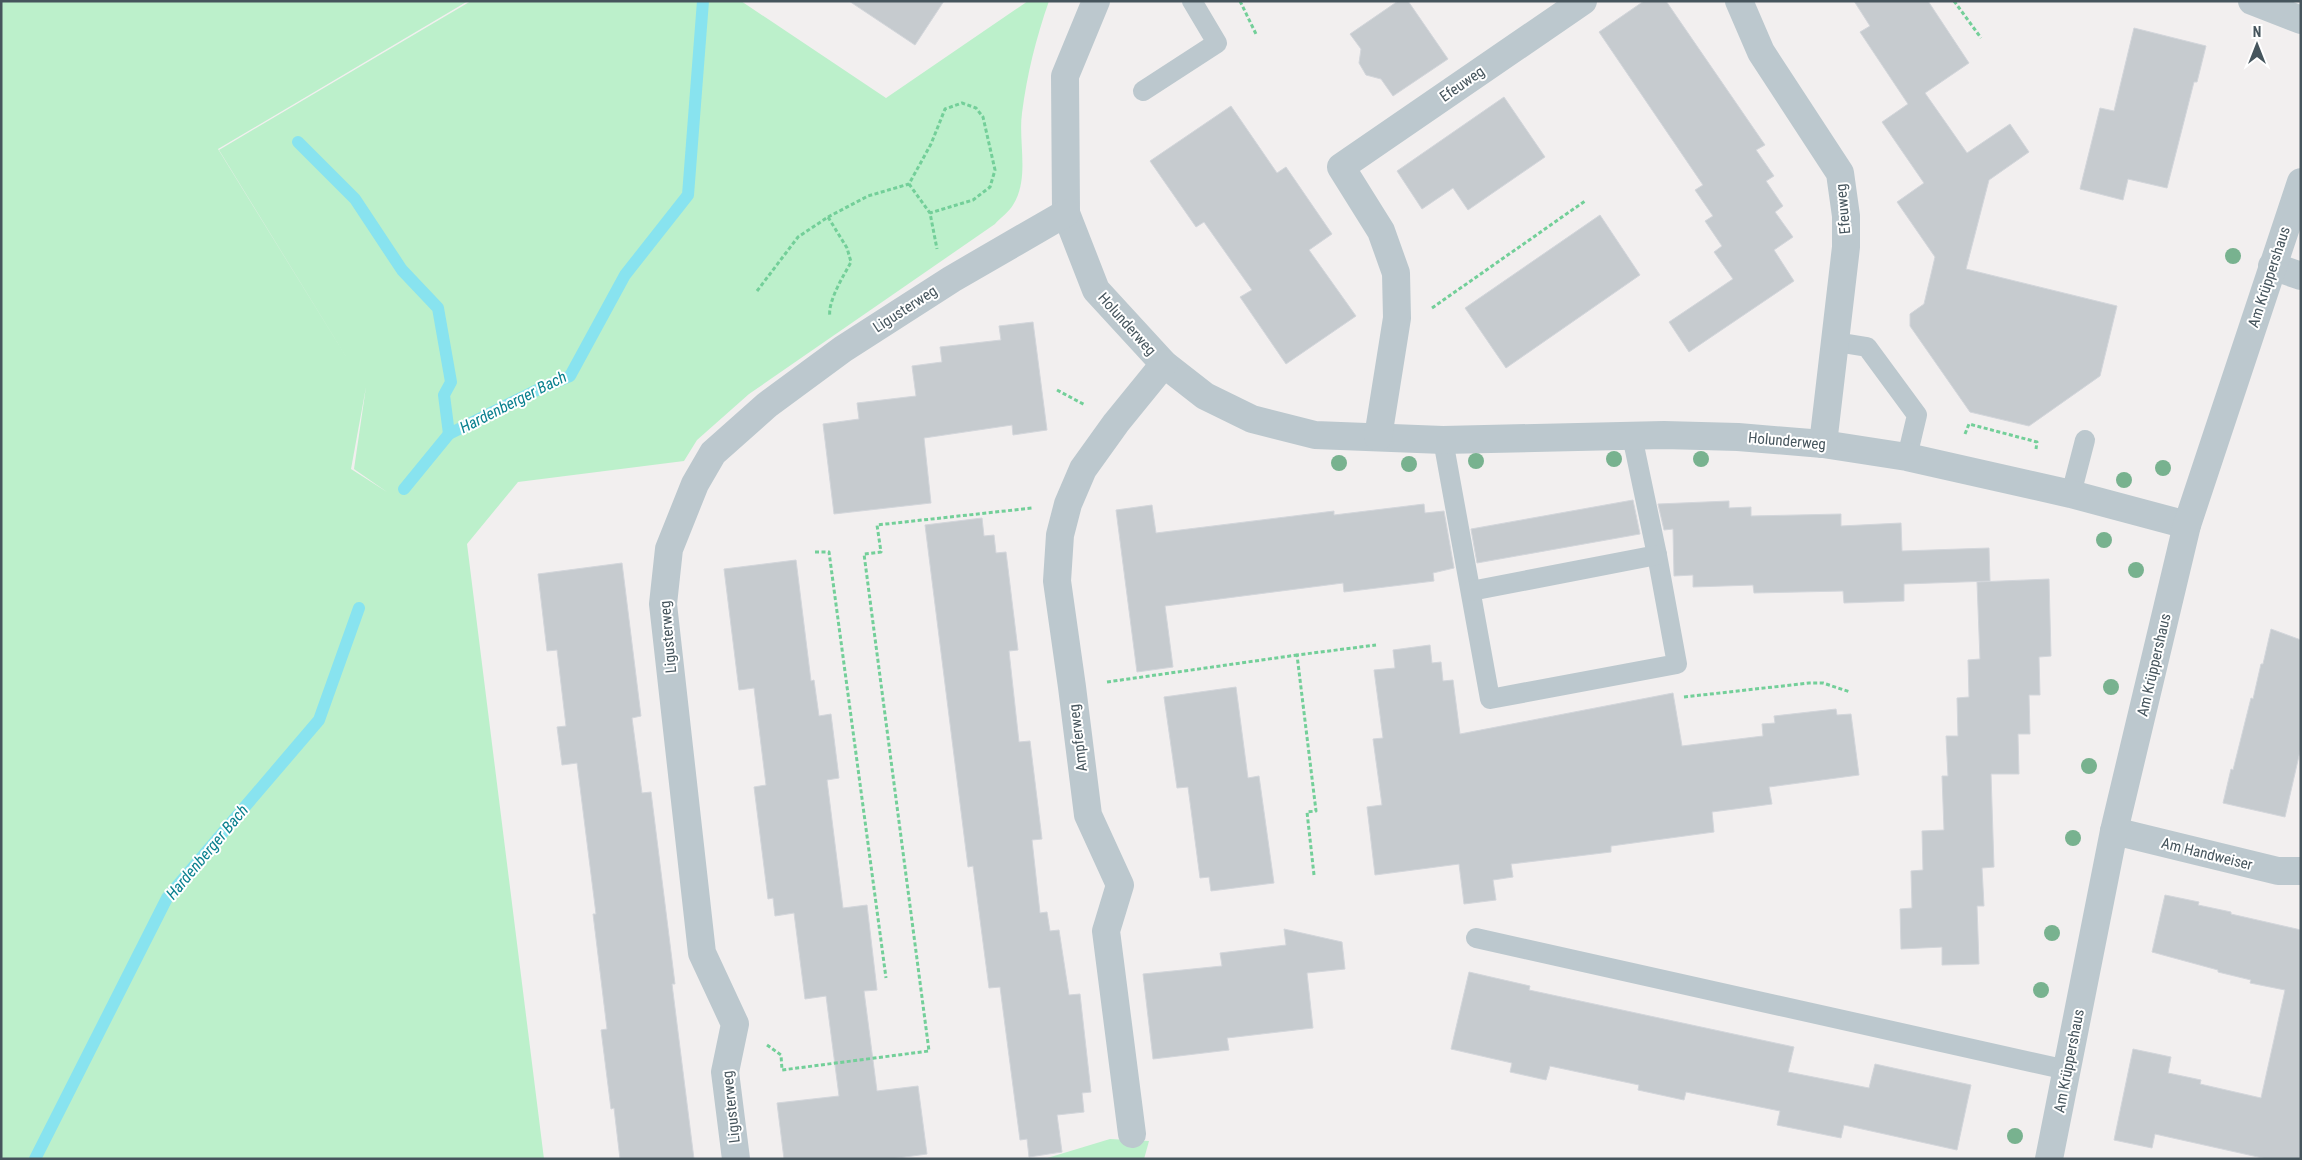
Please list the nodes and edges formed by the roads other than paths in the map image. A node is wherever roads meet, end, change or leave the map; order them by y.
1 (1096, 1) edge
2 (1192, 1) edge
3 (1583, 1) edge
4 (1739, 1) edge
5 (2252, 1) edge
6 (2301, 20) edge
7 (1142, 91) dead end
8 (2301, 182) edge
9 (1066, 213) junction
10 (2272, 266) junction
11 (2301, 276) edge
12 (1836, 342) junction
13 (1164, 364) junction
14 (1632, 436) junction
15 (1378, 437) junction
16 (1443, 440) junction
17 (2085, 440) dead end
18 (1823, 444) junction
19 (1907, 457) junction
20 (2071, 494) junction
21 (2187, 525) junction
22 (1657, 555) junction
23 (1470, 591) junction
24 (2114, 831) junction
25 (2301, 871) edge
26 (1476, 938) dead end
27 (2067, 1070) junction
28 (1132, 1134) dead end
29 (736, 1159) edge
30 (2049, 1159) edge

1 - 9 street, Holunderweg
2 - 7 lane
3 - 15 street, Efeuweg
4 - 12 street, Efeuweg
5 - 6 street
8 - 10 street, Am Krüppershaus
9 - 13 street, Holunderweg
9 - 29 street, Ligusterweg
10 - 11 street
10 - 21 street, Am Krüppershaus
12 - 18 street, Efeuweg
12 - 19 lane
13 - 15 street, Holunderweg
13 - 28 street, Ampferweg
14 - 16 street, Holunderweg
14 - 18 street, Holunderweg
14 - 22 lane
15 - 16 street, Holunderweg
16 - 23 lane
17 - 20 lane
18 - 19 street, Holunderweg
19 - 20 street, Holunderweg
20 - 21 street, Holunderweg
21 - 24 street, Am Krüppershaus
22 - 23 lane
22 - 23 lane
24 - 25 street, Am Handweiser
24 - 27 street, Am Krüppershaus
26 - 27 lane
27 - 30 street, Am Krüppershaus

